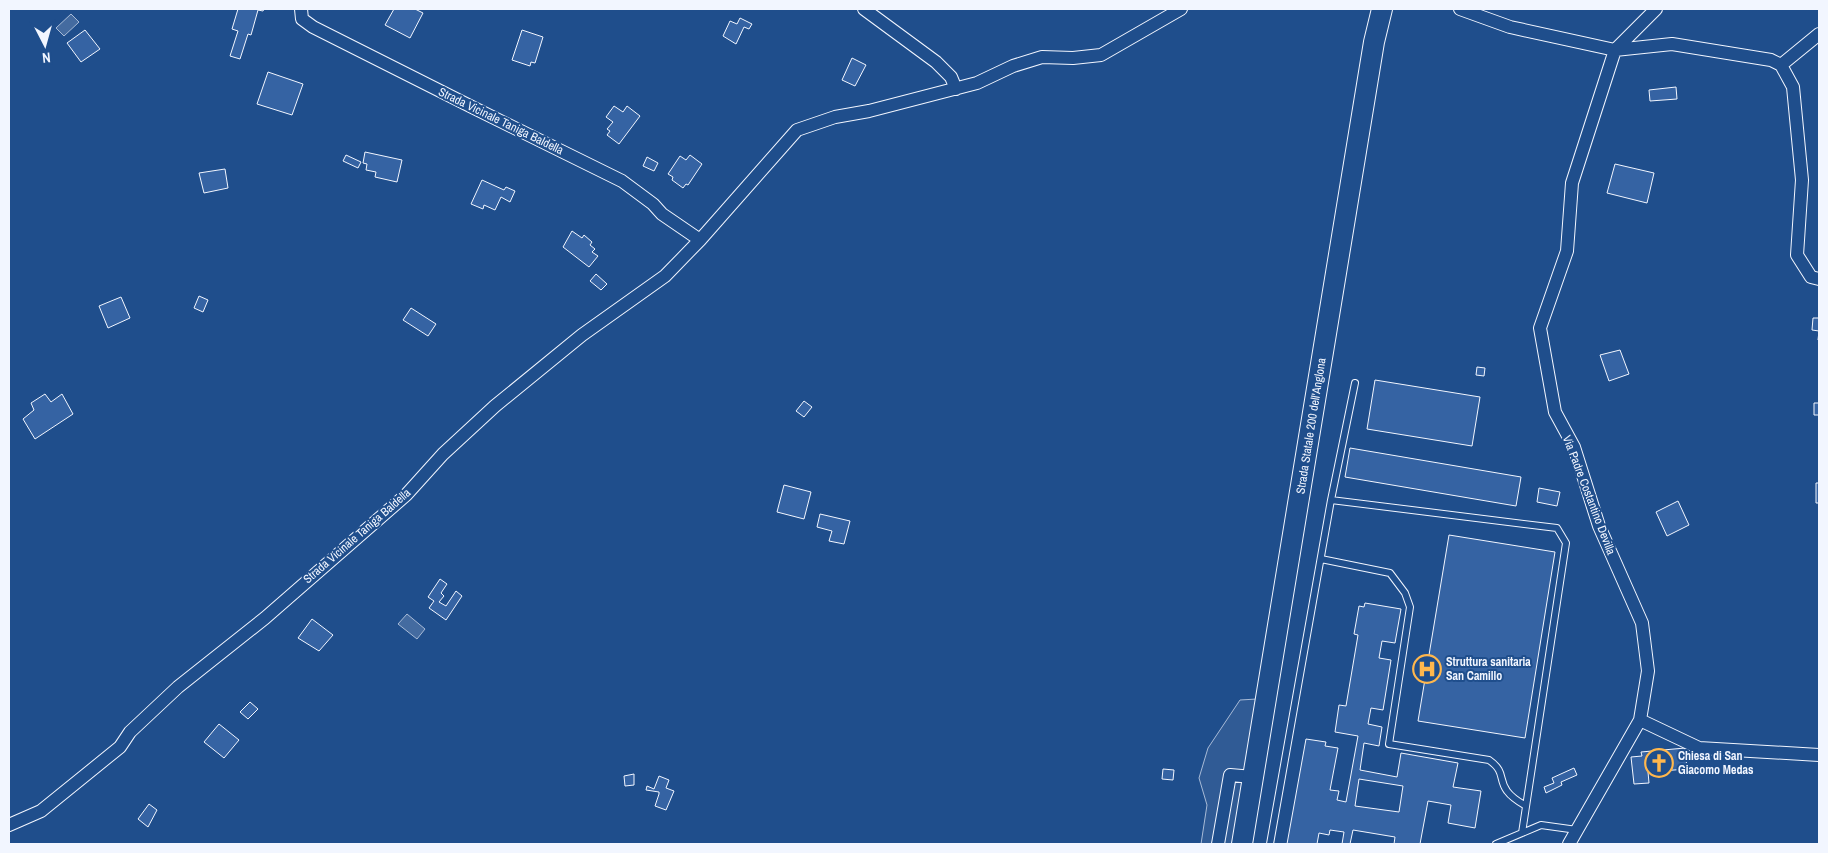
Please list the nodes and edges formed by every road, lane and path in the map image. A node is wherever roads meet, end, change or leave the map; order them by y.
1 (301, 9) edge
2 (864, 9) edge
3 (1181, 9) edge
4 (1460, 9) edge
5 (1656, 9) edge
6 (1380, 12) edge
7 (1819, 34) edge
8 (1615, 50) junction
9 (1781, 65) junction
10 (956, 89) junction
11 (700, 240) junction
12 (1819, 279) edge
13 (1355, 383) dead end
14 (1332, 500) junction
15 (1321, 559) junction
16 (1640, 720) junction
17 (1819, 755) edge
18 (1253, 777) junction
19 (1526, 806) junction
20 (9, 826) edge
21 (1577, 830) junction
22 (1522, 832) junction
23 (1218, 844) edge
24 (1242, 844) edge
25 (1270, 844) edge
26 (1496, 844) edge
27 (1569, 844) edge

1 - 11 street, Strada Vicinale Taniga Baldella
2 - 10 street
3 - 10 street, Strada Vicinale Taniga Baldella
4 - 8 street
5 - 8 street
6 - 18 main road, Strada Statale 200 dell'Anglona
7 - 9 street
8 - 9 street
8 - 16 street, Via Padre Costantino Devilla
9 - 12 street
10 - 11 street, Strada Vicinale Taniga Baldella
11 - 20 street, Strada Vicinale Taniga Baldella
13 - 14 lane
14 - 15 lane
14 - 19 lane
15 - 19 lane
15 - 25 lane
16 - 17 street
16 - 21 street, Via Padre Costantino Devilla
18 - 23 street
18 - 24 main road, Strada Statale 200 dell'Anglona
19 - 22 lane
21 - 22 lane
21 - 27 street, Via Padre Costantino Devilla
22 - 26 lane

